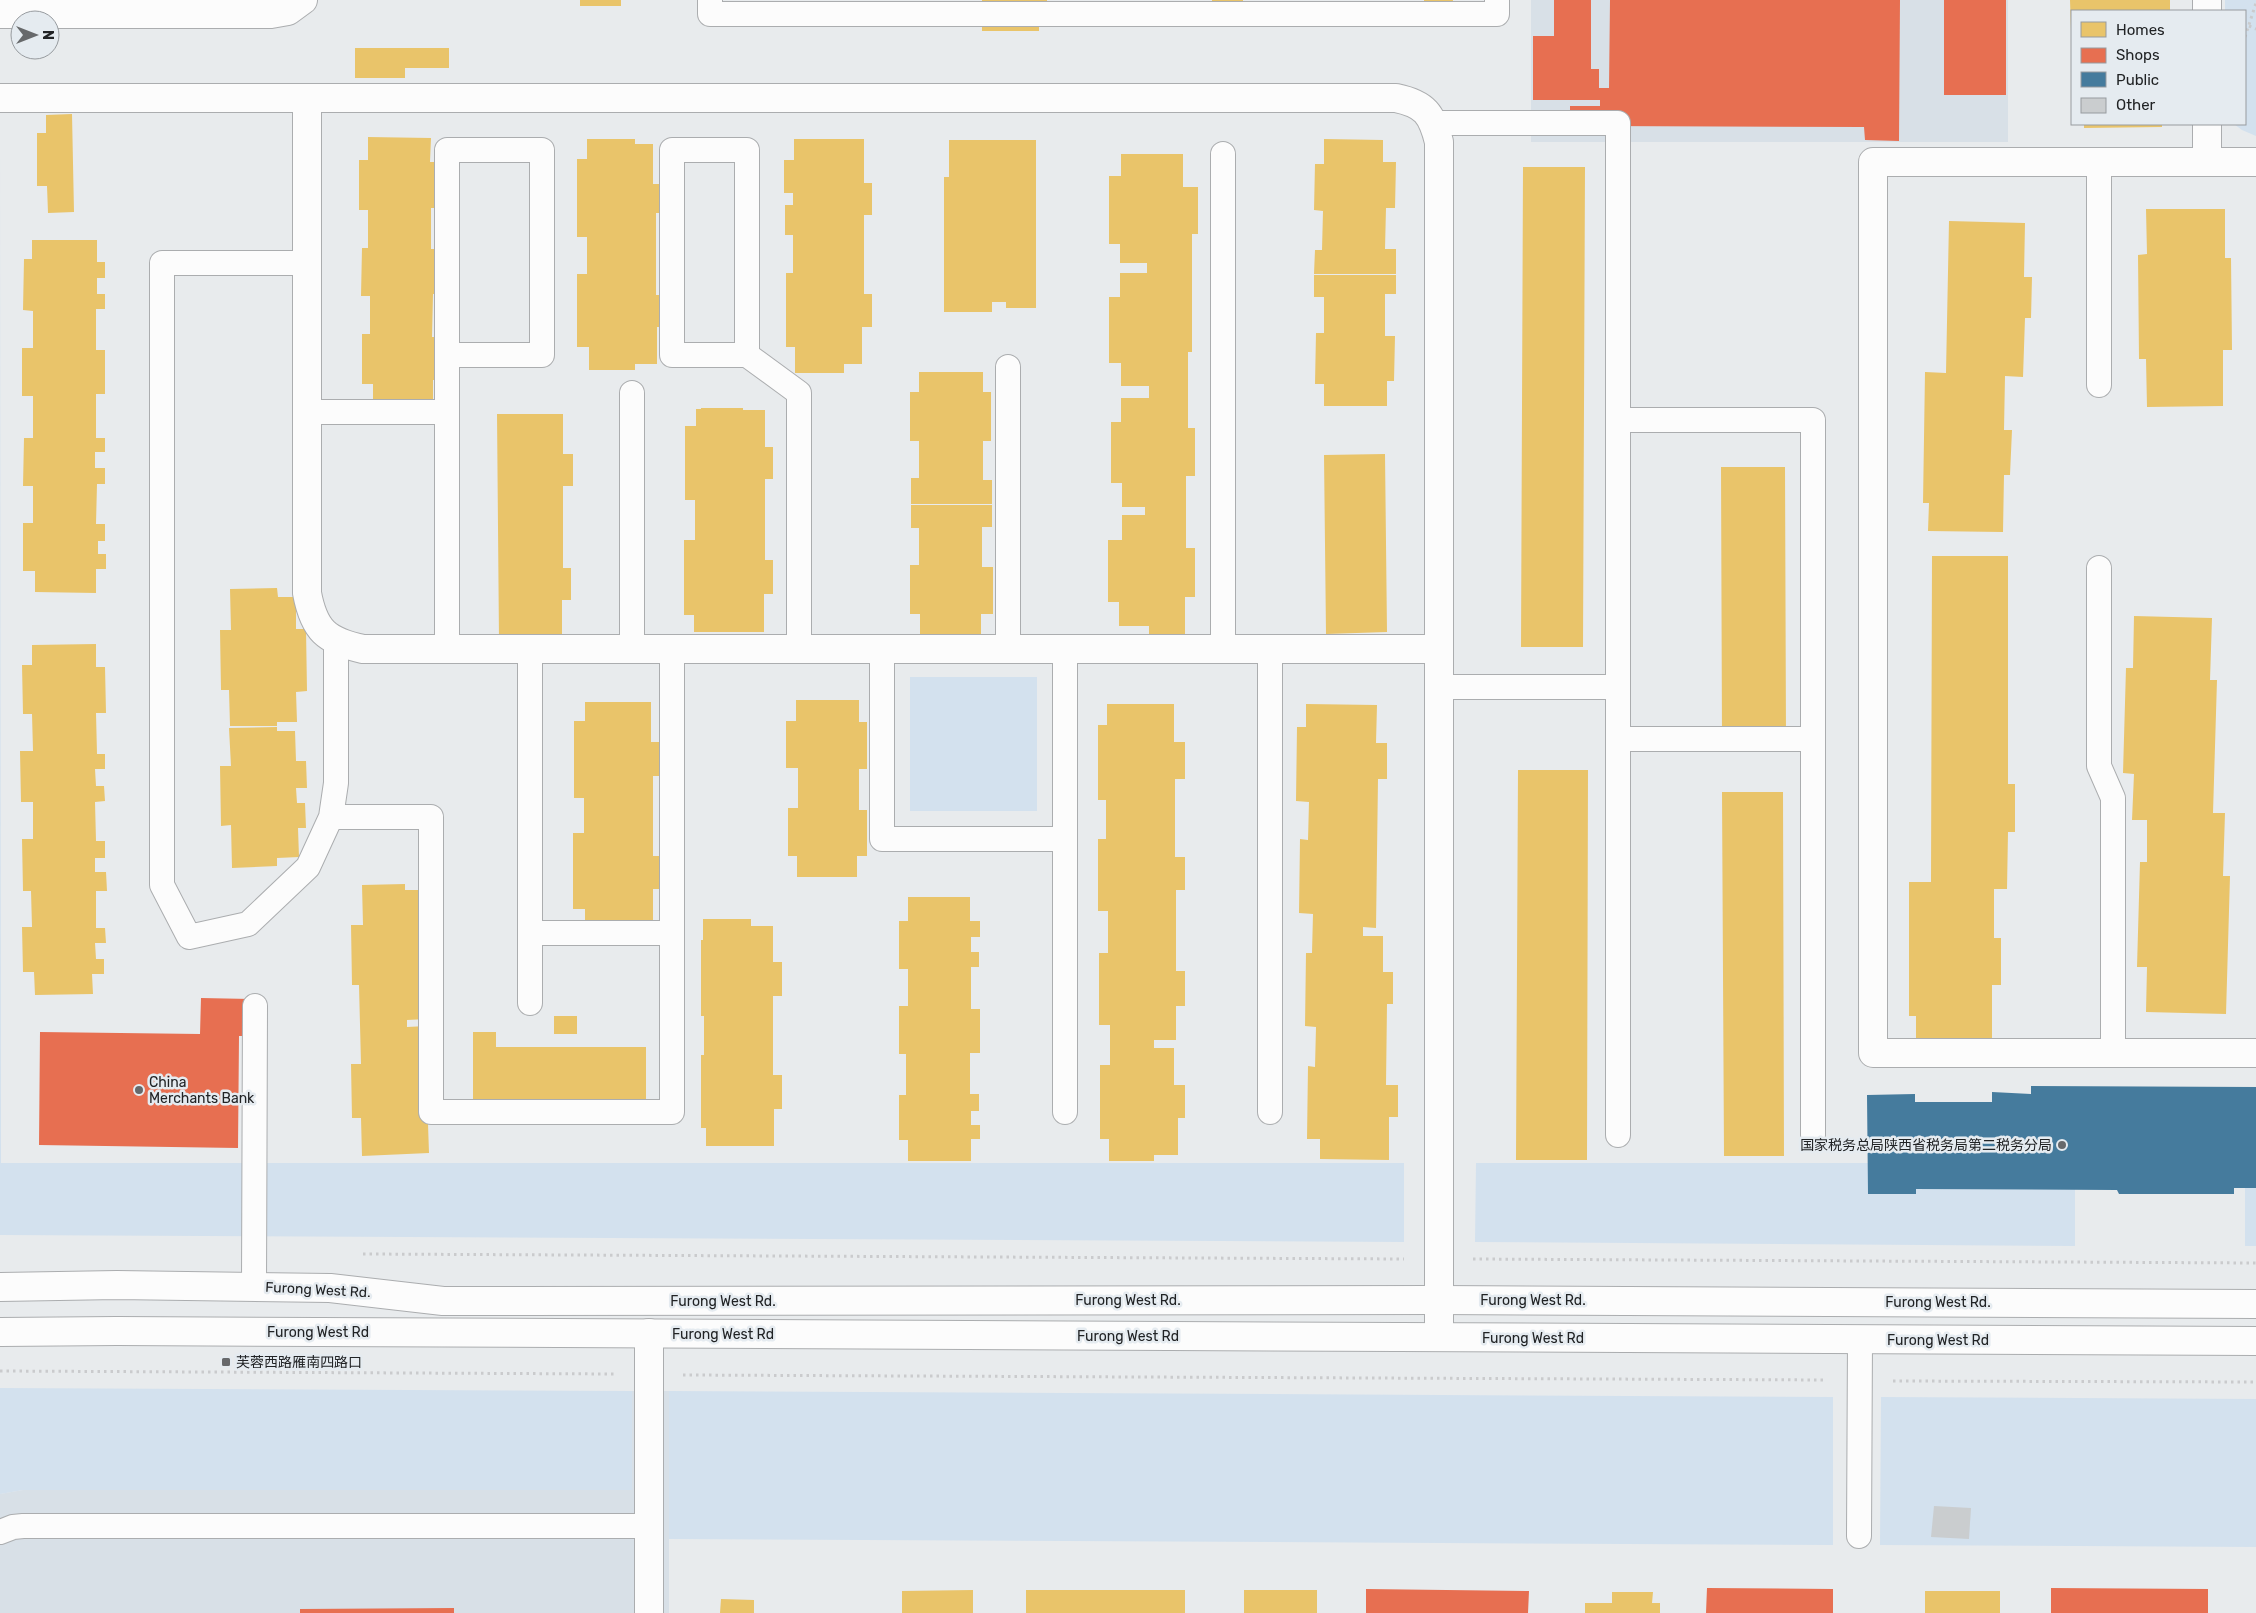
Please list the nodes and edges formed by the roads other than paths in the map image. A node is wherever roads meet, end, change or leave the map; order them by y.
1 (303, 0) edge
2 (710, 0) edge
3 (1497, 0) edge
4 (912, 7) edge
5 (1080, 7) edge
6 (1279, 7) edge
7 (0, 14) edge
8 (0, 98) edge
9 (307, 98) junction
10 (1434, 123) junction
11 (2207, 125) edge
12 (1223, 154) dead end
13 (2099, 162) junction
14 (2207, 162) junction
15 (2256, 162) edge
16 (307, 263) junction
17 (446, 355) junction
18 (747, 355) junction
19 (1008, 366) dead end
20 (2099, 385) dead end
21 (632, 393) dead end
22 (307, 412) junction
23 (446, 412) junction
24 (1618, 420) junction
25 (2099, 568) dead end
26 (336, 642) junction
27 (446, 649) junction
28 (530, 649) junction
29 (632, 649) junction
30 (672, 649) junction
31 (799, 649) junction
32 (882, 649) junction
33 (1008, 649) junction
34 (1065, 649) junction
35 (1223, 649) junction
36 (1270, 649) junction
37 (1439, 649) junction
38 (1439, 686) junction
39 (1618, 686) junction
40 (1618, 739) junction
41 (1813, 739) junction
42 (331, 817) junction
43 (1065, 839) junction
44 (530, 933) junction
45 (672, 933) junction
46 (530, 1002) dead end
47 (255, 1006) dead end
48 (2113, 1053) junction
49 (2256, 1053) edge
50 (1065, 1112) dead end
51 (1270, 1112) dead end
52 (1618, 1135) dead end
53 (1813, 1135) dead end
54 (0, 1287) edge
55 (254, 1287) junction
56 (1439, 1300) junction
57 (2256, 1304) edge
58 (0, 1332) edge
59 (649, 1333) junction
60 (1439, 1337) junction
61 (1860, 1340) junction
62 (2256, 1341) edge
63 (649, 1526) junction
64 (0, 1532) edge
65 (1859, 1536) dead end
66 (649, 1613) edge

1 - 7 street
2 - 4 lane
3 - 6 lane
4 - 5 lane
5 - 6 lane
8 - 9 street
9 - 10 street
9 - 16 street
10 - 24 lane
10 - 37 street
11 - 14 street
12 - 35 lane
13 - 14 street
13 - 20 lane
13 - 48 street
14 - 15 street
16 - 22 street
16 - 42 lane
17 - 17 lane
17 - 23 lane
18 - 18 lane
18 - 31 lane
19 - 33 lane
21 - 29 lane
22 - 23 lane
22 - 26 street
23 - 27 lane
24 - 39 lane
24 - 41 lane
25 - 48 lane
26 - 27 street
26 - 42 lane
27 - 28 street
28 - 29 street
28 - 44 lane
29 - 30 street
30 - 31 street
30 - 45 lane
31 - 32 street
32 - 33 street
32 - 43 lane
33 - 34 street
34 - 35 street
34 - 43 lane
35 - 36 street
36 - 37 street
36 - 51 lane
37 - 38 street
38 - 39 lane
38 - 56 street
39 - 40 lane
40 - 41 lane
40 - 52 lane
41 - 53 lane
42 - 45 lane
43 - 50 lane
44 - 45 lane
44 - 46 lane
47 - 55 lane
48 - 49 street
54 - 55 street, Furong West Rd.
55 - 56 street, Furong West Rd.
56 - 57 street, Furong West Rd.
56 - 60 street
58 - 59 street, Furong West Rd
59 - 60 street, Furong West Rd
59 - 63 street
60 - 61 street, Furong West Rd
61 - 62 street, Furong West Rd
61 - 65 lane
63 - 64 lane
63 - 66 street

